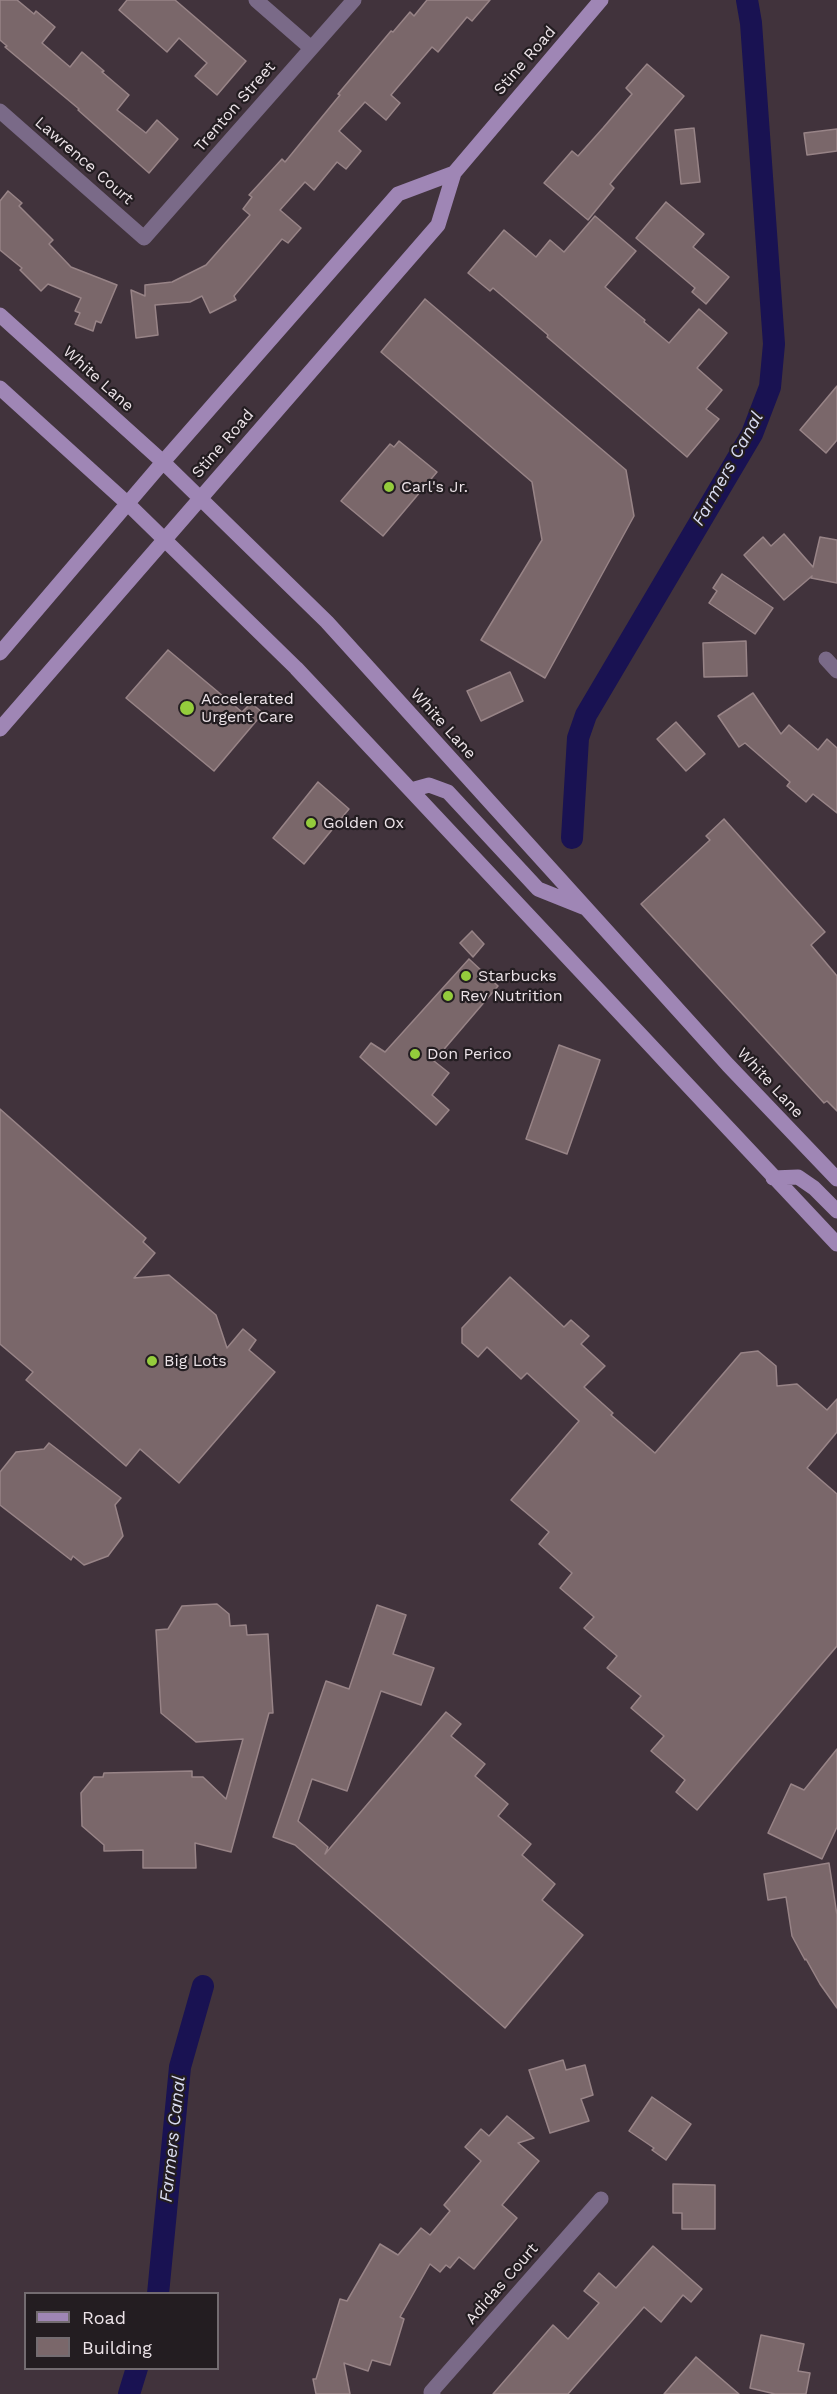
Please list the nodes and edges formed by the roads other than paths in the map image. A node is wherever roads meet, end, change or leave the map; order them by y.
1 (256, 0) edge
2 (354, 0) edge
3 (601, 0) edge
4 (311, 48) junction
5 (0, 111) edge
6 (454, 173) junction
7 (144, 238) joint
8 (0, 315) edge
9 (0, 388) edge
10 (163, 462) junction
11 (200, 498) junction
12 (128, 504) junction
13 (165, 539) junction
14 (0, 653) edge
15 (826, 659) dead end
16 (837, 671) edge
17 (0, 729) edge
18 (411, 790) junction
19 (586, 908) junction
20 (773, 1178) junction
21 (837, 1179) edge
22 (837, 1211) edge
23 (837, 1244) edge
24 (601, 2199) dead end
25 (432, 2393) edge

1 - 4 street
2 - 4 street, Trenton Street
3 - 6 main road, Stine Road
4 - 7 street, Trenton Street
5 - 7 street, Lawrence Court
6 - 10 main road, Stine Road
6 - 11 main road, Stine Road
8 - 10 main road, White Lane
9 - 12 main road
10 - 11 main road, White Lane
10 - 12 main road, Stine Road
11 - 13 main road, Stine Road
11 - 19 main road, White Lane
12 - 13 main road
12 - 14 main road, Stine Road
13 - 17 main road, Stine Road
13 - 18 main road
15 - 16 street
18 - 19 main road
18 - 20 main road
19 - 21 main road, White Lane
20 - 22 main road
20 - 23 main road
24 - 25 street, Adidas Court

